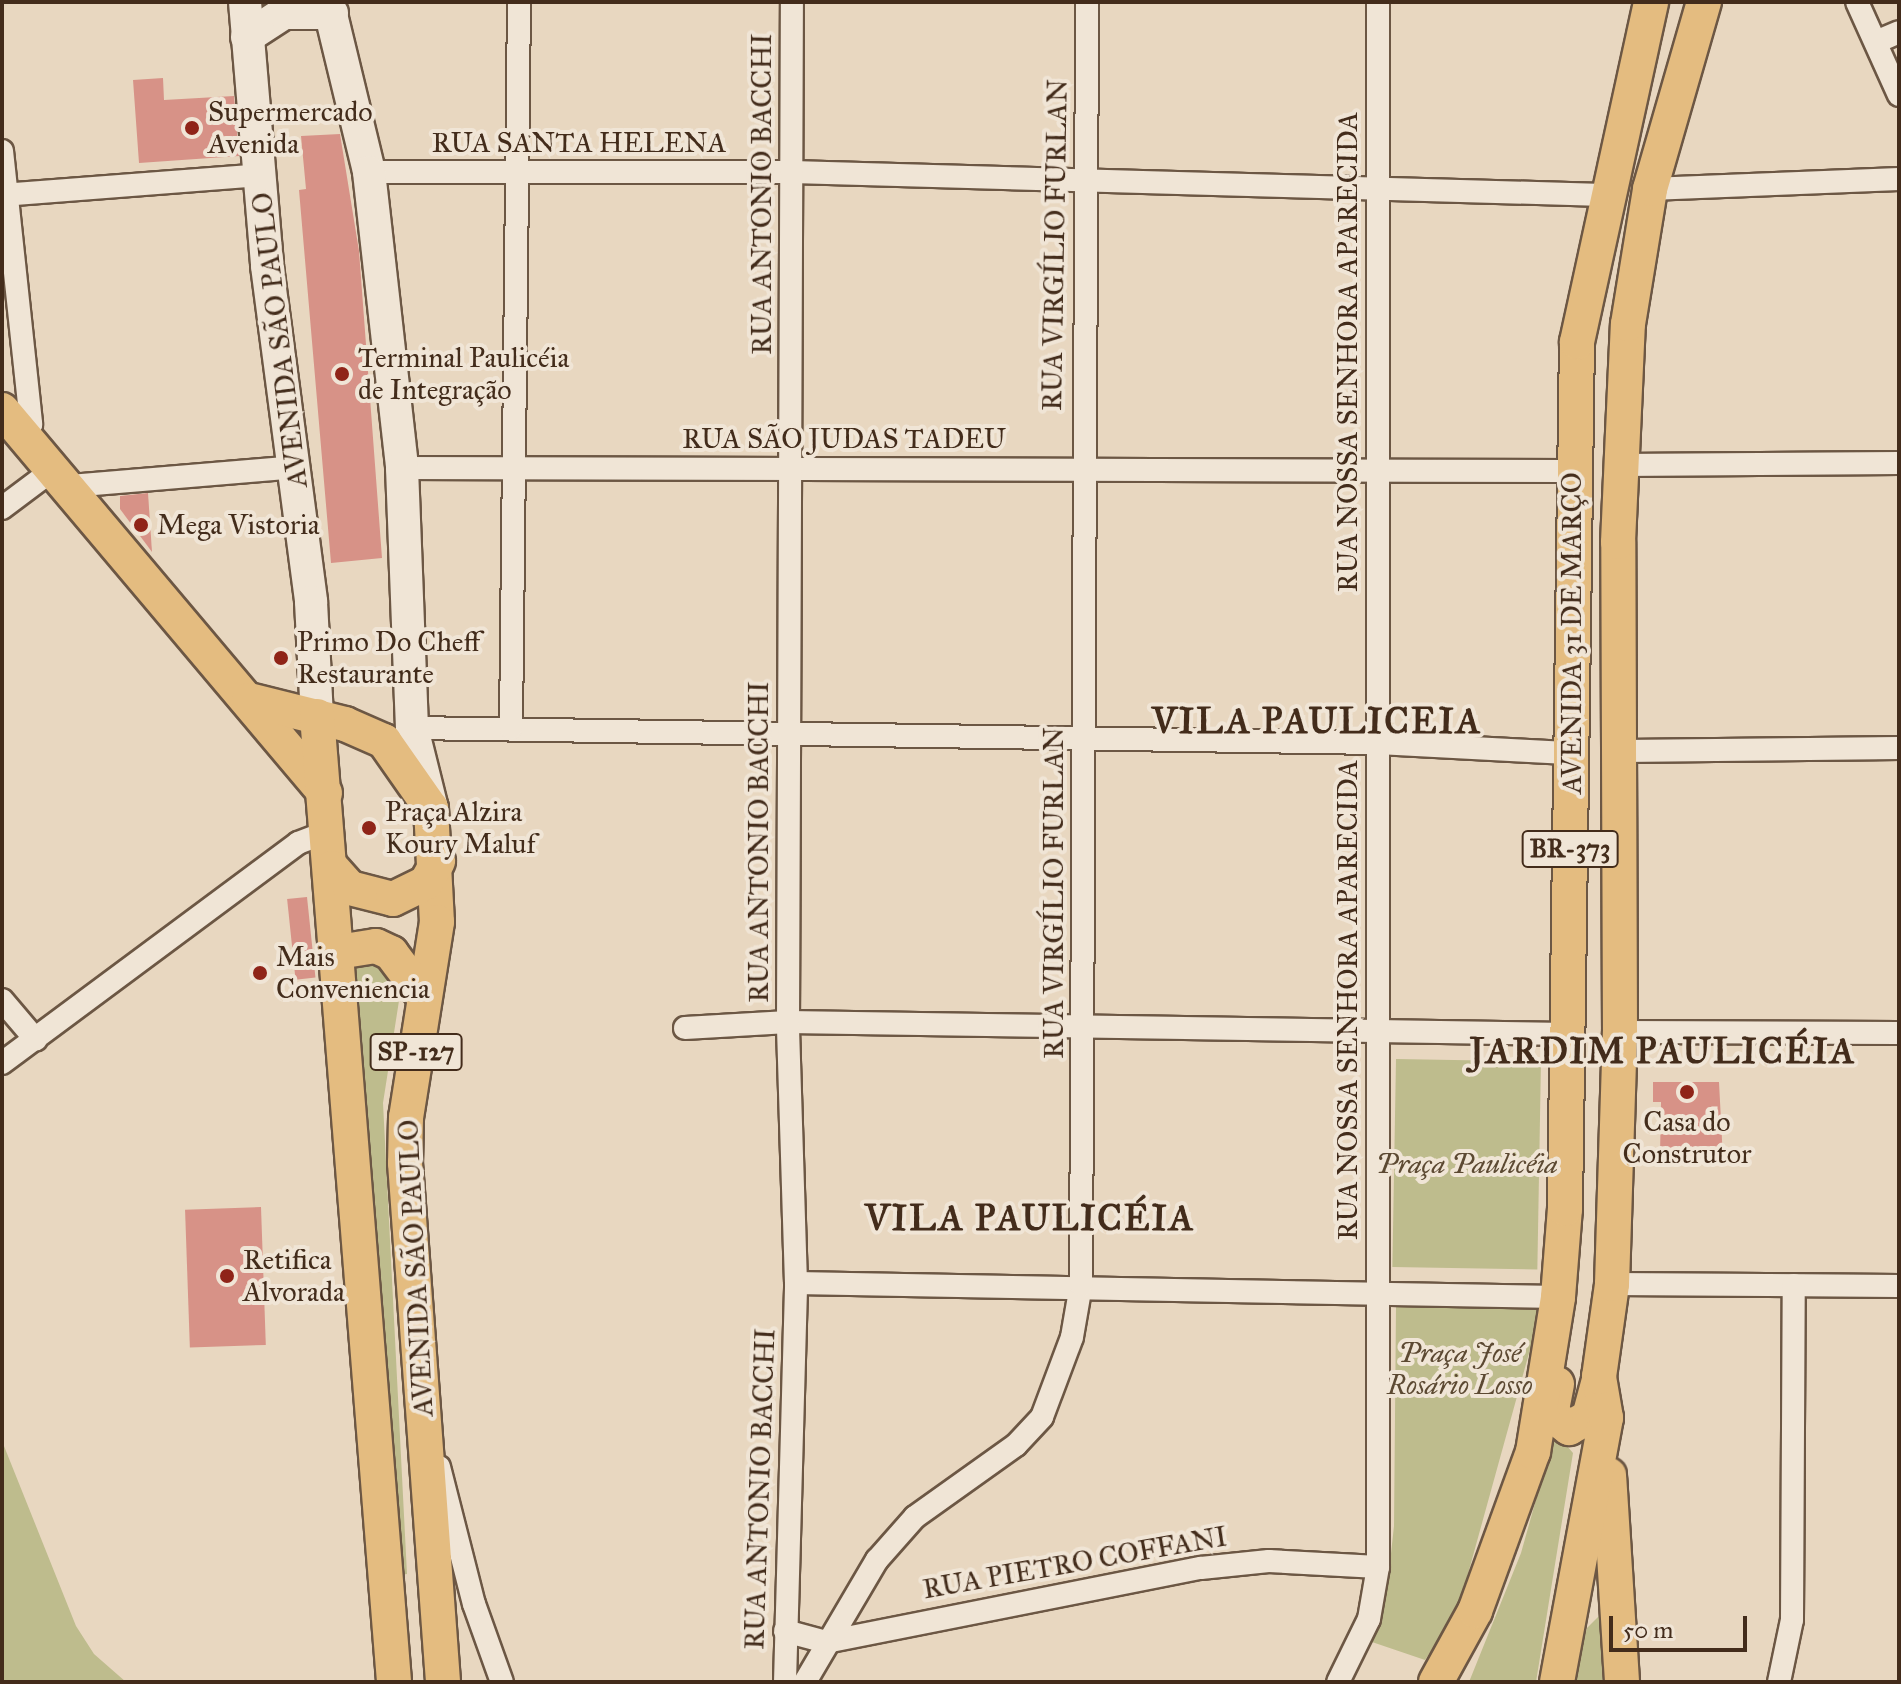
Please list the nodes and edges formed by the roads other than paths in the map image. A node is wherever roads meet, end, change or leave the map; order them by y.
1 (245, 2) edge
2 (519, 2) edge
3 (792, 2) edge
4 (1087, 2) edge
5 (1378, 2) edge
6 (1651, 2) edge
7 (1704, 2) edge
8 (1857, 2) edge
9 (330, 8) edge
10 (1899, 32) edge
11 (247, 37) junction
12 (1876, 42) junction
13 (1899, 95) edge
14 (2, 151) edge
15 (369, 172) junction
16 (792, 172) junction
17 (260, 175) junction
18 (520, 175) junction
19 (1899, 179) edge
20 (1086, 181) junction
21 (1378, 188) junction
22 (1650, 189) junction
23 (3, 195) edge
24 (1604, 195) junction
25 (1575, 381) junction
26 (12, 422) edge
27 (1899, 463) edge
28 (1620, 465) junction
29 (294, 467) junction
30 (402, 468) junction
31 (516, 468) junction
32 (791, 469) junction
33 (1083, 470) junction
34 (1378, 470) junction
35 (1573, 471) junction
36 (62, 478) junction
37 (2, 508) edge
38 (1573, 534) junction
39 (1618, 542) junction
40 (249, 700) junction
41 (317, 716) junction
42 (412, 728) junction
43 (511, 728) junction
44 (789, 733) junction
45 (373, 736) junction
46 (1084, 738) junction
47 (1378, 743) junction
48 (1899, 748) edge
49 (1623, 751) junction
50 (1572, 753) junction
51 (323, 777) junction
52 (431, 808) junction
53 (329, 831) junction
54 (438, 861) junction
55 (332, 868) junction
56 (338, 952) junction
57 (424, 997) junction
58 (2, 1000) edge
59 (788, 1022) junction
60 (1086, 1026) junction
61 (685, 1028) dead end
62 (1378, 1029) junction
63 (1620, 1032) junction
64 (1899, 1033) edge
65 (1568, 1034) junction
66 (36, 1040) junction
67 (2, 1063) edge
68 (1565, 1209) junction
69 (796, 1283) junction
70 (1612, 1284) junction
71 (1081, 1285) junction
72 (1794, 1285) junction
73 (1899, 1286) edge
74 (1378, 1292) junction
75 (1558, 1297) junction
76 (1601, 1364) junction
77 (421, 1396) junction
78 (1606, 1418) junction
79 (1378, 1567) junction
80 (785, 1631) junction
81 (826, 1642) junction
82 (394, 1682) edge
83 (443, 1682) edge
84 (502, 1682) edge
85 (785, 1682) edge
86 (805, 1682) edge
87 (1338, 1682) edge
88 (1436, 1682) edge
89 (1557, 1682) edge
90 (1622, 1682) edge
91 (1779, 1682) edge

1 - 11 main road, AVENIDA SÃO PAULO / SP-127
2 - 18 street
3 - 16 street, RUA ANTONIO BACCHI
4 - 20 street, RUA VIRGÍLIO FURLAN
5 - 21 street, RUA NOSSA SENHORA APARECIDA
6 - 24 main road, AVENIDA 31 DE MARÇO / BR-373
7 - 22 main road, AVENIDA 31 DE MARÇO / BR-373
8 - 12 street
9 - 11 main road
9 - 15 main road, AVENIDA SÃO PAULO / SP-127
10 - 12 street
11 - 17 main road, AVENIDA SÃO PAULO / SP-127
12 - 13 street
14 - 23 street
15 - 18 street, RUA SANTA HELENA
15 - 30 main road, AVENIDA SÃO PAULO / SP-127
16 - 18 street, RUA SANTA HELENA
16 - 20 street, RUA SANTA HELENA
16 - 32 street, RUA ANTONIO BACCHI
17 - 23 street
17 - 29 main road, AVENIDA SÃO PAULO / SP-127
18 - 31 street
19 - 22 street
20 - 21 street, RUA SANTA HELENA
20 - 33 street, RUA VIRGÍLIO FURLAN
21 - 24 street, RUA SANTA HELENA
21 - 34 street, RUA NOSSA SENHORA APARECIDA
22 - 28 main road, AVENIDA 31 DE MARÇO / BR-373
23 - 26 street
24 - 25 main road, AVENIDA 31 DE MARÇO / BR-373
25 - 28 main road
25 - 35 main road, AVENIDA 31 DE MARÇO / BR-373
26 - 36 main road
27 - 28 street
28 - 39 main road, AVENIDA 31 DE MARÇO / BR-373
29 - 36 street
29 - 41 main road, AVENIDA SÃO PAULO / SP-127
30 - 31 street, RUA SÃO JUDAS TADEU
30 - 42 main road, AVENIDA SÃO PAULO / SP-127
31 - 32 street, RUA SÃO JUDAS TADEU
31 - 43 street
32 - 33 street, RUA SÃO JUDAS TADEU
32 - 44 street, RUA ANTONIO BACCHI
33 - 34 street, RUA SÃO JUDAS TADEU
33 - 46 street, RUA VIRGÍLIO FURLAN
34 - 35 street, RUA SÃO JUDAS TADEU
34 - 47 street, RUA NOSSA SENHORA APARECIDA
35 - 38 main road, AVENIDA 31 DE MARÇO / BR-373
36 - 37 street
36 - 40 main road
38 - 39 main road
38 - 50 main road, AVENIDA 31 DE MARÇO / BR-373
39 - 49 main road, AVENIDA 31 DE MARÇO / BR-373
40 - 41 main road
40 - 51 main road
41 - 45 main road
41 - 51 main road, AVENIDA SÃO PAULO / SP-127
42 - 43 street
42 - 52 main road, AVENIDA SÃO PAULO / SP-127
43 - 44 street
44 - 46 street
44 - 59 street, RUA ANTONIO BACCHI
45 - 51 main road
45 - 52 main road
46 - 47 street
46 - 60 street, RUA VIRGÍLIO FURLAN
47 - 50 street
47 - 62 street, RUA NOSSA SENHORA APARECIDA
48 - 49 street
49 - 63 main road, AVENIDA 31 DE MARÇO / BR-373
50 - 65 main road, AVENIDA 31 DE MARÇO / BR-373
51 - 53 main road, AVENIDA SÃO PAULO / SP-127
52 - 54 main road, AVENIDA SÃO PAULO / SP-127
53 - 55 main road, AVENIDA SÃO PAULO / SP-127
53 - 66 street
54 - 55 main road
54 - 57 main road, AVENIDA SÃO PAULO / SP-127
55 - 56 main road, AVENIDA SÃO PAULO / SP-127
56 - 57 main road
56 - 82 main road, AVENIDA SÃO PAULO / SP-127
57 - 77 main road, AVENIDA SÃO PAULO / SP-127
58 - 66 street
59 - 60 street
59 - 61 street
59 - 69 street, RUA ANTONIO BACCHI
60 - 62 street
60 - 71 street, RUA VIRGÍLIO FURLAN
62 - 65 street
62 - 74 street, RUA NOSSA SENHORA APARECIDA
63 - 64 street
63 - 70 main road, AVENIDA 31 DE MARÇO / BR-373
65 - 68 main road, AVENIDA 31 DE MARÇO / BR-373
66 - 67 street
68 - 75 main road, AVENIDA 31 DE MARÇO / BR-373
68 - 76 main road
69 - 71 street
69 - 80 street, RUA ANTONIO BACCHI
70 - 72 street
70 - 76 main road, AVENIDA 31 DE MARÇO / BR-373
71 - 74 street
71 - 81 street, RUA VIRGÍLIO FURLAN
72 - 73 street
72 - 91 street
74 - 75 street
74 - 79 street, RUA NOSSA SENHORA APARECIDA
75 - 76 main road
75 - 88 main road, AVENIDA 31 DE MARÇO / BR-373
76 - 78 main road, AVENIDA 31 DE MARÇO / BR-373
77 - 83 main road, AVENIDA SÃO PAULO / SP-127
77 - 84 street
78 - 89 main road, AVENIDA 31 DE MARÇO / BR-373
78 - 90 main road
79 - 81 street, RUA PIETRO COFFANI
79 - 87 street, RUA NOSSA SENHORA APARECIDA
80 - 81 street, RUA PIETRO COFFANI
80 - 85 street, RUA ANTONIO BACCHI
81 - 86 street, RUA VIRGÍLIO FURLAN

